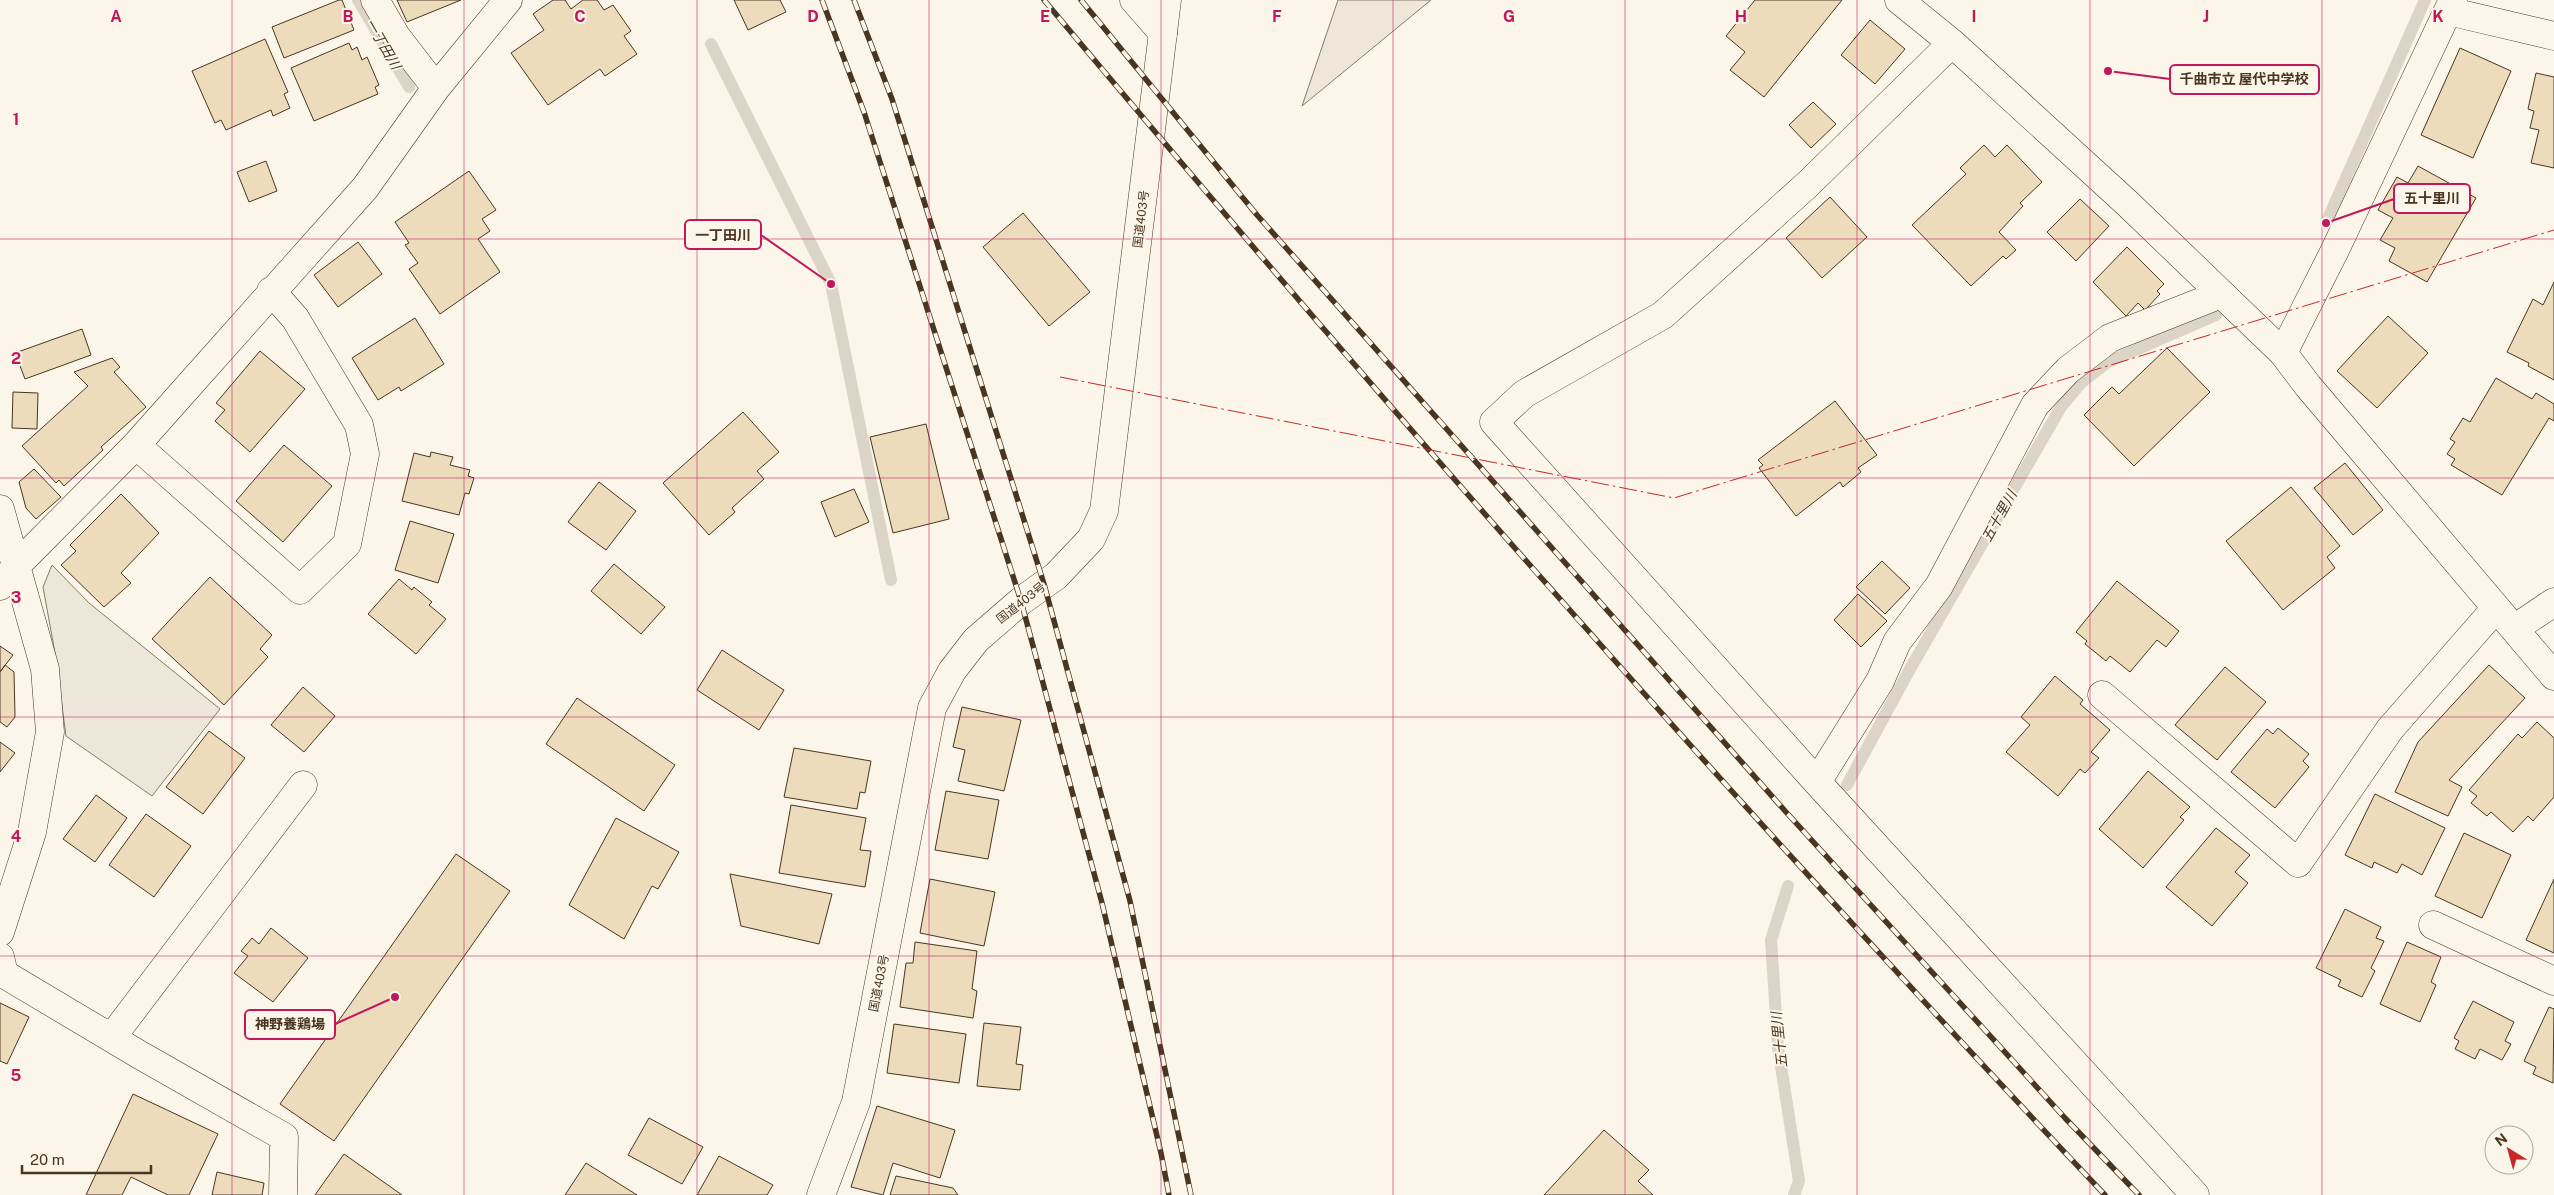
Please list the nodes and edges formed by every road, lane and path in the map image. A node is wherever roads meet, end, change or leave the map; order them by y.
1 (375, 0) edge
2 (508, 0) edge
3 (1134, 0) edge
4 (1167, 0) edge
5 (1898, 0) edge
6 (2451, 5) edge
7 (1163, 33) junction
8 (2554, 36) edge
9 (1952, 44) junction
10 (436, 88) junction
11 (271, 291) junction
12 (2221, 294) junction
13 (2283, 353) junction
14 (136, 445) junction
15 (0, 509) edge
16 (17, 565) junction
17 (0, 586) edge
18 (2554, 602) edge
19 (2496, 608) junction
20 (2514, 629) junction
21 (2554, 676) edge
22 (2102, 696) dead end
23 (1816, 782) junction
24 (303, 785) dead end
25 (2433, 925) dead end
26 (0, 932) edge
27 (0, 957) edge
28 (2554, 981) edge
29 (112, 1038) junction
30 (283, 1195) edge
31 (821, 1195) edge
32 (2195, 1195) edge

1 - 10 main road
2 - 10 main road
3 - 7 main road
4 - 7 main road, 国道403号
5 - 9 main road
6 - 8 main road
6 - 13 main road
7 - 31 main road, 国道403号
9 - 12 main road
9 - 23 main road
10 - 11 main road
11 - 14 main road
11 - 14 main road
12 - 13 main road
12 - 23 main road
13 - 19 main road
14 - 16 main road
15 - 16 main road
16 - 17 main road
16 - 26 main road
18 - 20 main road
19 - 20 main road
19 - 22 main road
20 - 21 main road
23 - 32 main road
24 - 29 main road
25 - 28 main road
27 - 29 main road
29 - 30 main road

